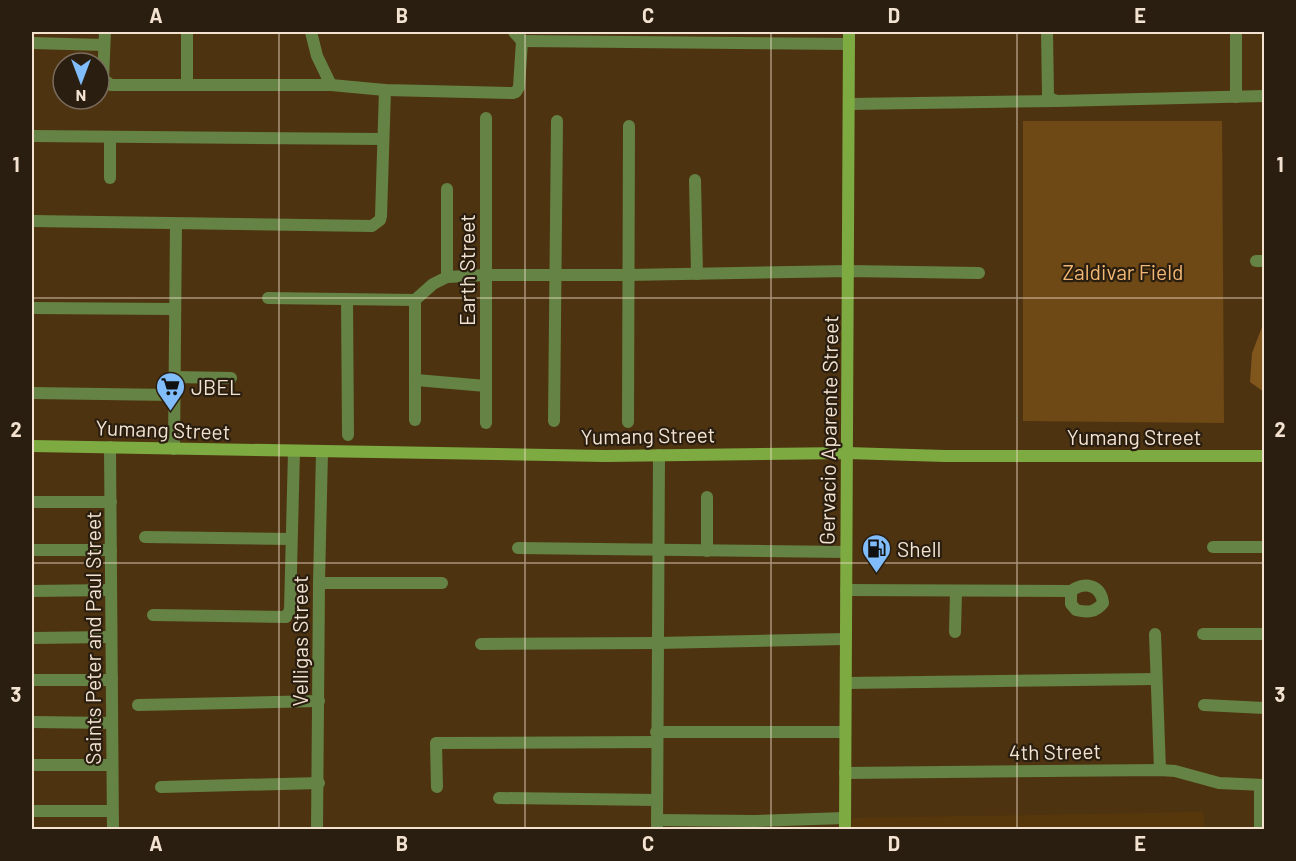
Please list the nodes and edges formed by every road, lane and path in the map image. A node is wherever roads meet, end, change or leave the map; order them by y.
1 (105, 32) edge
2 (187, 32) edge
3 (311, 32) edge
4 (1047, 32) edge
5 (1236, 32) edge
6 (518, 36) edge
7 (849, 38) edge
8 (32, 43) edge
9 (104, 45) junction
10 (187, 83) junction
11 (331, 85) junction
12 (385, 90) junction
13 (1264, 96) edge
14 (1236, 97) junction
15 (1057, 101) junction
16 (849, 104) junction
17 (486, 118) dead end
18 (557, 121) dead end
19 (629, 126) dead end
20 (32, 136) edge
21 (110, 137) junction
22 (382, 139) junction
23 (110, 178) dead end
24 (695, 180) dead end
25 (447, 189) dead end
26 (32, 222) edge
27 (176, 224) junction
28 (849, 271) junction
29 (979, 273) dead end
30 (697, 274) junction
31 (486, 275) junction
32 (627, 275) junction
33 (556, 276) junction
34 (447, 277) junction
35 (268, 298) dead end
36 (347, 299) junction
37 (415, 300) junction
38 (32, 308) edge
39 (174, 309) junction
40 (174, 377) junction
41 (231, 378) dead end
42 (416, 380) junction
43 (486, 386) junction
44 (32, 393) edge
45 (173, 395) junction
46 (415, 420) dead end
47 (554, 421) dead end
48 (628, 422) dead end
49 (486, 423) dead end
50 (348, 435) dead end
51 (32, 446) edge
52 (110, 447) junction
53 (174, 449) junction
54 (294, 451) junction
55 (322, 452) junction
56 (847, 453) junction
57 (659, 455) junction
58 (1264, 456) edge
59 (707, 497) dead end
60 (32, 502) edge
61 (111, 502) junction
62 (145, 537) dead end
63 (290, 539) junction
64 (1213, 547) dead end
65 (1264, 547) edge
66 (518, 548) dead end
67 (32, 550) edge
68 (111, 550) junction
69 (657, 550) junction
70 (707, 551) junction
71 (846, 552) junction
72 (319, 583) junction
73 (442, 584) dead end
74 (111, 590) junction
75 (846, 590) junction
76 (32, 591) edge
77 (956, 591) junction
78 (1071, 591) dead end
79 (153, 615) dead end
80 (954, 632) dead end
81 (1155, 634) dead end
82 (1203, 634) dead end
83 (1264, 634) edge
84 (111, 637) junction
85 (32, 638) edge
86 (845, 639) junction
87 (657, 643) junction
88 (481, 644) dead end
89 (1156, 679) junction
90 (32, 680) edge
91 (111, 680) junction
92 (846, 682) junction
93 (319, 701) junction
94 (138, 705) dead end
95 (1204, 705) dead end
96 (1264, 708) edge
97 (32, 722) edge
98 (112, 723) junction
99 (845, 732) junction
100 (656, 737) junction
101 (32, 765) edge
102 (112, 765) junction
103 (1160, 770) junction
104 (845, 773) junction
105 (319, 783) junction
106 (1262, 785) edge
107 (161, 787) dead end
108 (437, 787) dead end
109 (499, 798) dead end
110 (657, 800) junction
111 (32, 811) edge
112 (112, 811) junction
113 (845, 824) edge
114 (657, 825) edge
115 (754, 825) edge
116 (112, 830) edge
117 (317, 830) edge
118 (1260, 830) edge

1 - 9 street
2 - 10 street
3 - 11 street
4 - 15 street
5 - 14 street
6 - 7 street
6 - 12 street
7 - 16 main road, Gervacio Aparente Street
8 - 9 street
9 - 10 street
10 - 11 street
11 - 12 street
12 - 22 street
13 - 14 street
14 - 15 street
15 - 16 street
16 - 28 main road, Gervacio Aparente Street
17 - 31 street, Earth Street
18 - 33 street
19 - 32 street
20 - 21 street
21 - 22 street
21 - 23 street
22 - 27 street
24 - 30 street
25 - 34 street
26 - 27 street
27 - 39 street
28 - 29 street
28 - 30 street
28 - 56 main road, Gervacio Aparente Street
30 - 32 street
31 - 33 street
31 - 34 street
31 - 43 street, Earth Street
32 - 33 street
32 - 48 street
33 - 47 street
34 - 37 street
35 - 36 street
36 - 37 street
36 - 50 street
37 - 42 street
38 - 39 street
39 - 40 street
40 - 41 street
40 - 45 street
42 - 43 street
42 - 46 street
43 - 49 street, Earth Street
44 - 45 street
45 - 53 street
51 - 52 main road, Yumang Street
52 - 53 main road, Yumang Street
52 - 61 street, Saints Peter and Paul Street
53 - 54 main road, Yumang Street
54 - 55 main road, Yumang Street
54 - 63 street
55 - 57 main road, Yumang Street
55 - 72 street, Velligas Street
56 - 57 main road, Yumang Street
56 - 58 main road, Yumang Street
56 - 71 main road, Gervacio Aparente Street
57 - 69 street
59 - 70 street
60 - 61 street
61 - 68 street, Saints Peter and Paul Street
62 - 63 street
63 - 79 street
64 - 65 street
66 - 69 street
67 - 68 street
68 - 74 street, Saints Peter and Paul Street
69 - 70 street
69 - 87 street
70 - 71 street
71 - 75 main road, Gervacio Aparente Street
72 - 73 street
72 - 93 street, Velligas Street
74 - 76 street
74 - 84 street, Saints Peter and Paul Street
75 - 77 street
75 - 86 main road, Gervacio Aparente Street
77 - 78 street
77 - 80 street
81 - 89 street
82 - 83 street
84 - 85 street
84 - 91 street, Saints Peter and Paul Street
86 - 87 street
86 - 92 main road, Gervacio Aparente Street
87 - 88 street
87 - 100 street
89 - 92 street
89 - 103 street
90 - 91 street
91 - 98 street, Saints Peter and Paul Street
92 - 99 main road, Gervacio Aparente Street
93 - 94 street
93 - 105 street, Velligas Street
95 - 96 street
97 - 98 street
98 - 102 street, Saints Peter and Paul Street
99 - 100 street
99 - 104 main road, Gervacio Aparente Street
100 - 108 street
100 - 110 street
101 - 102 street
102 - 112 street, Saints Peter and Paul Street
103 - 104 street, 4th Street
103 - 106 street, 4th Street
104 - 113 main road, Gervacio Aparente Street
105 - 107 street
105 - 117 street, Velligas Street
106 - 118 street
109 - 110 street
110 - 114 street
111 - 112 street
112 - 116 street, Saints Peter and Paul Street
113 - 115 street
114 - 115 street

